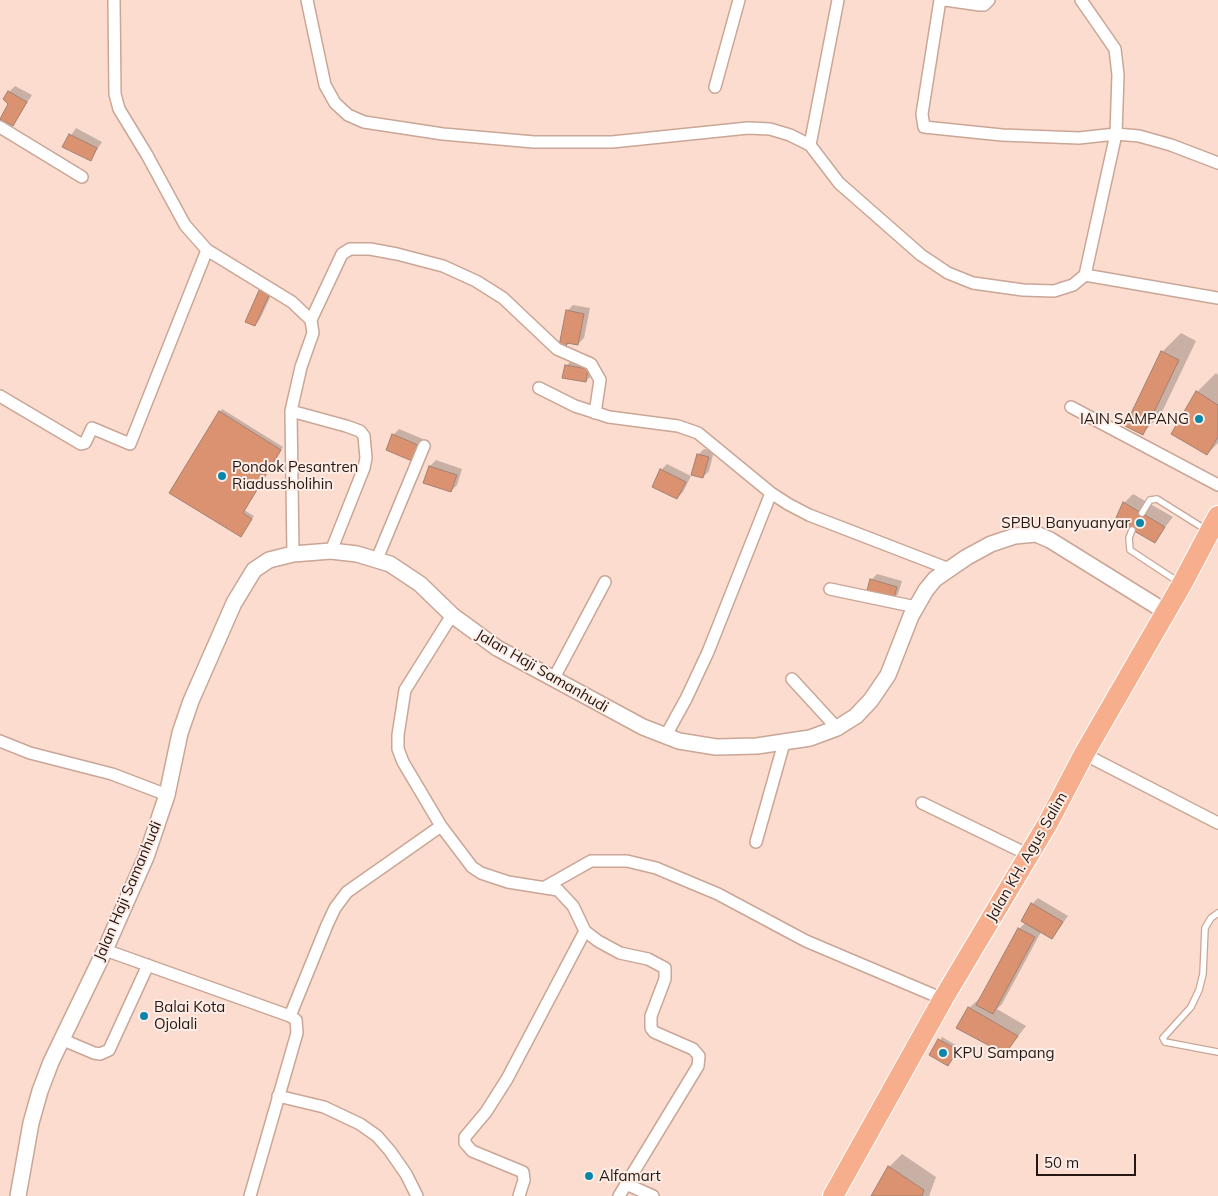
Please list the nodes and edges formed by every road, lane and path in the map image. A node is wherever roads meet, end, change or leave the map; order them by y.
1 (114, 0) edge
2 (306, 0) edge
3 (739, 0) edge
4 (838, 0) edge
5 (940, 0) edge
6 (945, 0) edge
7 (989, 0) edge
8 (1081, 0) edge
9 (715, 87) dead end
10 (0, 127) edge
11 (1116, 134) junction
12 (810, 144) junction
13 (1218, 163) edge
14 (82, 176) dead end
15 (207, 250) junction
16 (1085, 275) junction
17 (1218, 298) edge
18 (311, 320) junction
19 (539, 388) dead end
20 (0, 396) edge
21 (1070, 407) dead end
22 (291, 411) junction
23 (595, 413) junction
24 (424, 446) dead end
25 (1218, 485) edge
26 (771, 493) junction
27 (1142, 513) dead end
28 (1214, 524) edge
29 (1132, 530) dead end
30 (331, 551) junction
31 (292, 554) junction
32 (377, 559) junction
33 (949, 569) junction
34 (605, 582) dead end
35 (1182, 584) junction
36 (830, 589) dead end
37 (916, 607) junction
38 (1166, 612) junction
39 (452, 615) junction
40 (554, 678) junction
41 (792, 679) dead end
42 (837, 728) junction
43 (665, 737) junction
44 (0, 741) edge
45 (784, 743) junction
46 (1084, 754) junction
47 (167, 795) junction
48 (922, 803) dead end
49 (1218, 823) edge
50 (441, 826) junction
51 (756, 842) dead end
52 (1029, 856) junction
53 (545, 887) junction
54 (1218, 914) edge
55 (585, 931) junction
56 (105, 950) junction
57 (148, 965) junction
58 (943, 999) junction
59 (290, 1016) junction
60 (61, 1039) junction
61 (1218, 1052) edge
62 (278, 1096) junction
63 (626, 1184) junction
64 (18, 1196) edge
65 (250, 1196) edge
66 (417, 1196) edge
67 (519, 1196) edge
68 (619, 1196) edge
69 (653, 1196) edge
70 (833, 1196) edge

1 - 15 street
2 - 12 street
3 - 9 street
4 - 12 street
5 - 11 street
6 - 7 street
8 - 11 street
10 - 14 street
11 - 13 street
11 - 16 street
12 - 16 street
15 - 18 street
15 - 20 street
16 - 17 street
18 - 22 street
18 - 23 street
19 - 23 street
21 - 25 street
22 - 30 street
22 - 31 street
23 - 26 street
24 - 32 street
26 - 33 street
26 - 43 street
27 - 28 lane
28 - 35 highway, Jalan KH. Agus Salim
29 - 35 lane
30 - 31 street, Jalan Haji Samanhudi
30 - 32 street, Jalan Haji Samanhudi
31 - 47 street, Jalan Haji Samanhudi
32 - 39 street, Jalan Haji Samanhudi
33 - 37 street, Jalan Haji Samanhudi
33 - 38 street, Jalan Haji Samanhudi
34 - 40 street
35 - 38 highway, Jalan KH. Agus Salim
36 - 37 street
37 - 42 street, Jalan Haji Samanhudi
38 - 46 highway, Jalan KH. Agus Salim
39 - 40 street, Jalan Haji Samanhudi
39 - 50 street
40 - 43 street, Jalan Haji Samanhudi
41 - 42 street
42 - 45 street, Jalan Haji Samanhudi
43 - 45 street, Jalan Haji Samanhudi
44 - 47 street
45 - 51 street
46 - 49 street
46 - 52 highway, Jalan KH. Agus Salim
47 - 56 street, Jalan Haji Samanhudi
48 - 52 street
50 - 53 street
50 - 59 street
52 - 58 highway, Jalan KH. Agus Salim
53 - 55 street
53 - 58 street
54 - 61 lane
55 - 63 street
55 - 67 street
56 - 57 street
56 - 60 street, Jalan Haji Samanhudi
57 - 59 street
57 - 60 street
58 - 70 highway, Jalan KH. Agus Salim
59 - 62 street
60 - 64 street, Jalan Haji Samanhudi
62 - 65 street
62 - 66 street
63 - 68 street
63 - 69 street

